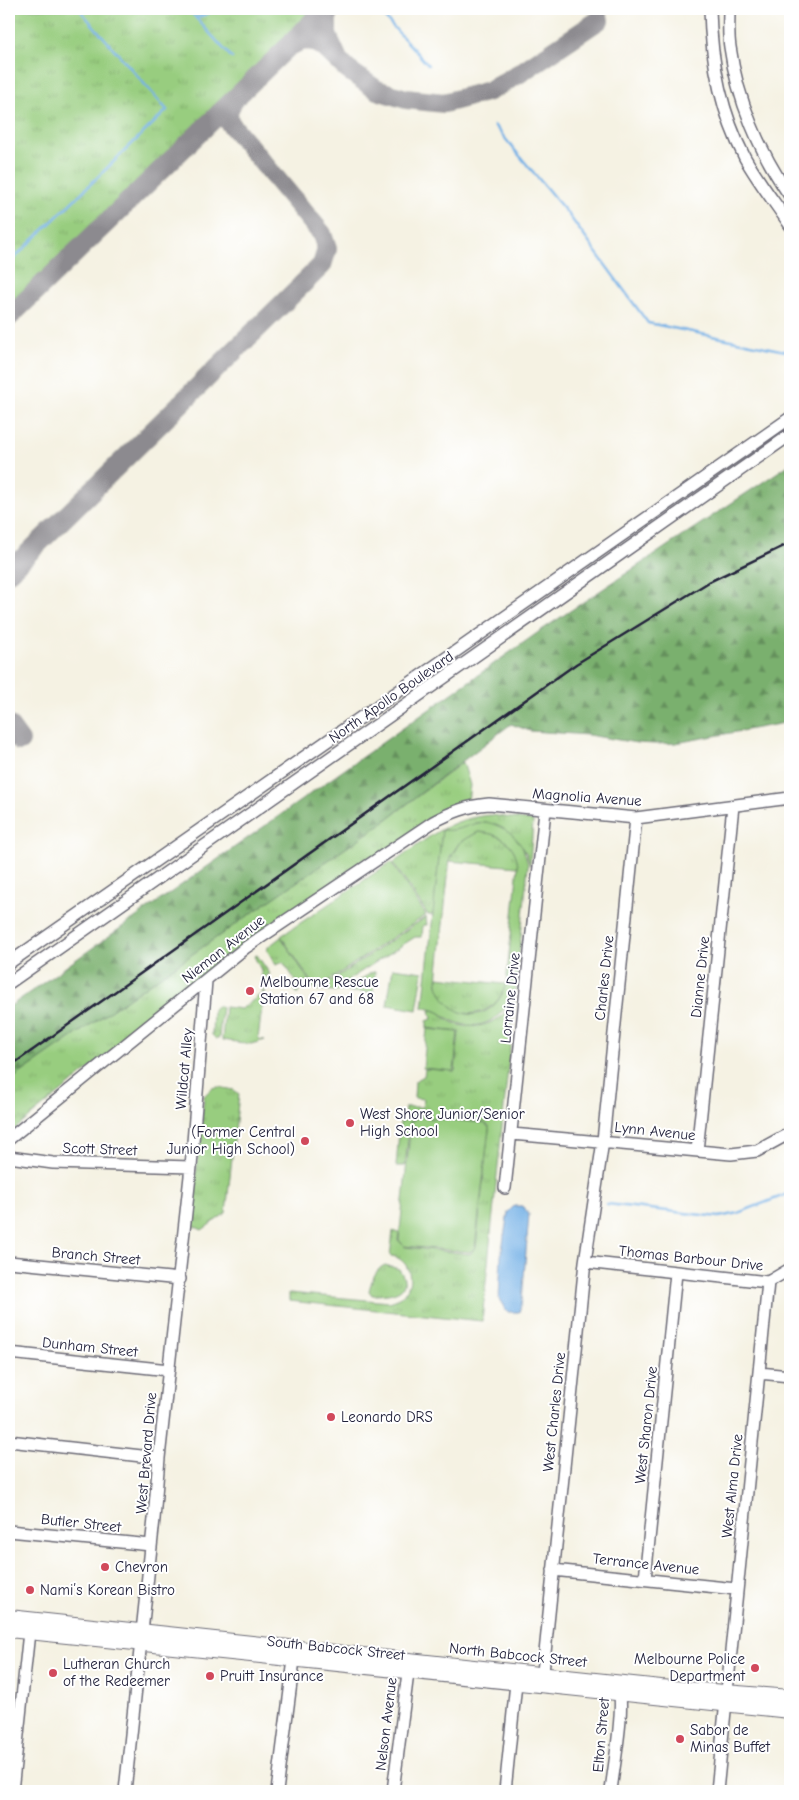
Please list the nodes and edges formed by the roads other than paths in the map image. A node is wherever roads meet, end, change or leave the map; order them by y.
1 (710, 9) edge
2 (729, 9) edge
3 (790, 196) edge
4 (790, 225) edge
5 (790, 418) edge
6 (790, 435) edge
7 (790, 798) edge
8 (471, 806) joint
9 (733, 806) junction
10 (545, 810) junction
11 (636, 818) junction
12 (9, 963) edge
13 (206, 981) junction
14 (9, 983) edge
15 (790, 1133) edge
16 (512, 1134) junction
17 (9, 1139) edge
18 (602, 1142) junction
19 (697, 1151) junction
20 (9, 1157) edge
21 (191, 1166) junction
22 (505, 1188) dead end
23 (9, 1262) edge
24 (585, 1262) junction
25 (790, 1269) edge
26 (676, 1273) junction
27 (180, 1279) junction
28 (768, 1282) junction
29 (9, 1354) edge
30 (169, 1370) junction
31 (759, 1373) junction
32 (790, 1376) edge
33 (9, 1441) edge
34 (159, 1458) junction
35 (9, 1531) edge
36 (151, 1545) junction
37 (553, 1570) junction
38 (645, 1579) junction
39 (736, 1589) junction
40 (9, 1617) edge
41 (28, 1625) junction
42 (9, 1630) edge
43 (141, 1636) junction
44 (295, 1654) junction
45 (408, 1666) junction
46 (542, 1680) junction
47 (516, 1683) junction
48 (618, 1688) junction
49 (790, 1697) edge
50 (726, 1699) junction
51 (790, 1711) edge
52 (12, 1791) edge
53 (125, 1791) edge
54 (277, 1791) edge
55 (393, 1791) edge
56 (505, 1791) edge
57 (611, 1791) edge
58 (717, 1791) edge

1 - 4 street
2 - 3 street
5 - 12 street, North Apollo Boulevard
6 - 14 street, North Apollo Boulevard
7 - 9 street, Magnolia Avenue
8 - 10 street, Magnolia Avenue
8 - 13 street, Nieman Avenue
9 - 11 street, Magnolia Avenue
9 - 19 street, Dianne Drive
10 - 11 street, Magnolia Avenue
10 - 16 street, Lorraine Drive
11 - 18 street, Charles Drive
13 - 17 street, Nieman Avenue
13 - 21 street, Wildcat Alley
15 - 19 street, Lynn Avenue
16 - 18 street, Lynn Avenue
16 - 22 street, Lorraine Drive
18 - 19 street, Lynn Avenue
18 - 24 street, West Charles Drive
20 - 21 street, Scott Street
21 - 27 street, Wildcat Alley
23 - 27 street, Branch Street
24 - 26 street, Thomas Barbour Drive
24 - 37 street, West Charles Drive
25 - 28 street, Thomas Barbour Drive
26 - 28 street, Thomas Barbour Drive
26 - 38 street, West Sharon Drive
27 - 30 street, West Brevard Drive
28 - 31 street, West Alma Drive
29 - 30 street, Dunham Street
30 - 34 street, West Brevard Drive
31 - 32 street
31 - 39 street, West Alma Drive
33 - 34 street
34 - 36 street, West Brevard Drive
35 - 36 street, Butler Street
36 - 43 street, West Brevard Drive
37 - 38 street, Terrance Avenue
37 - 46 street, West Charles Drive
38 - 39 street, Terrance Avenue
39 - 50 street, West Alma Drive
40 - 41 main road, South Babcock Street
41 - 42 main road, South Babcock Street
41 - 43 main road, South Babcock Street
41 - 52 street
43 - 44 main road, South Babcock Street
43 - 44 main road, South Babcock Street
43 - 53 street, West Brevard Drive
44 - 45 main road, South Babcock Street
44 - 54 street
45 - 46 main road, North Babcock Street
45 - 47 main road, South Babcock Street
45 - 55 street, Nelson Avenue
46 - 47 main road, South Babcock Street
46 - 48 main road, South Babcock Street
47 - 56 street
48 - 50 main road
48 - 50 main road, South Babcock Street
48 - 57 street, Elton Street
49 - 50 main road
50 - 51 main road
50 - 58 street, West Alma Drive

